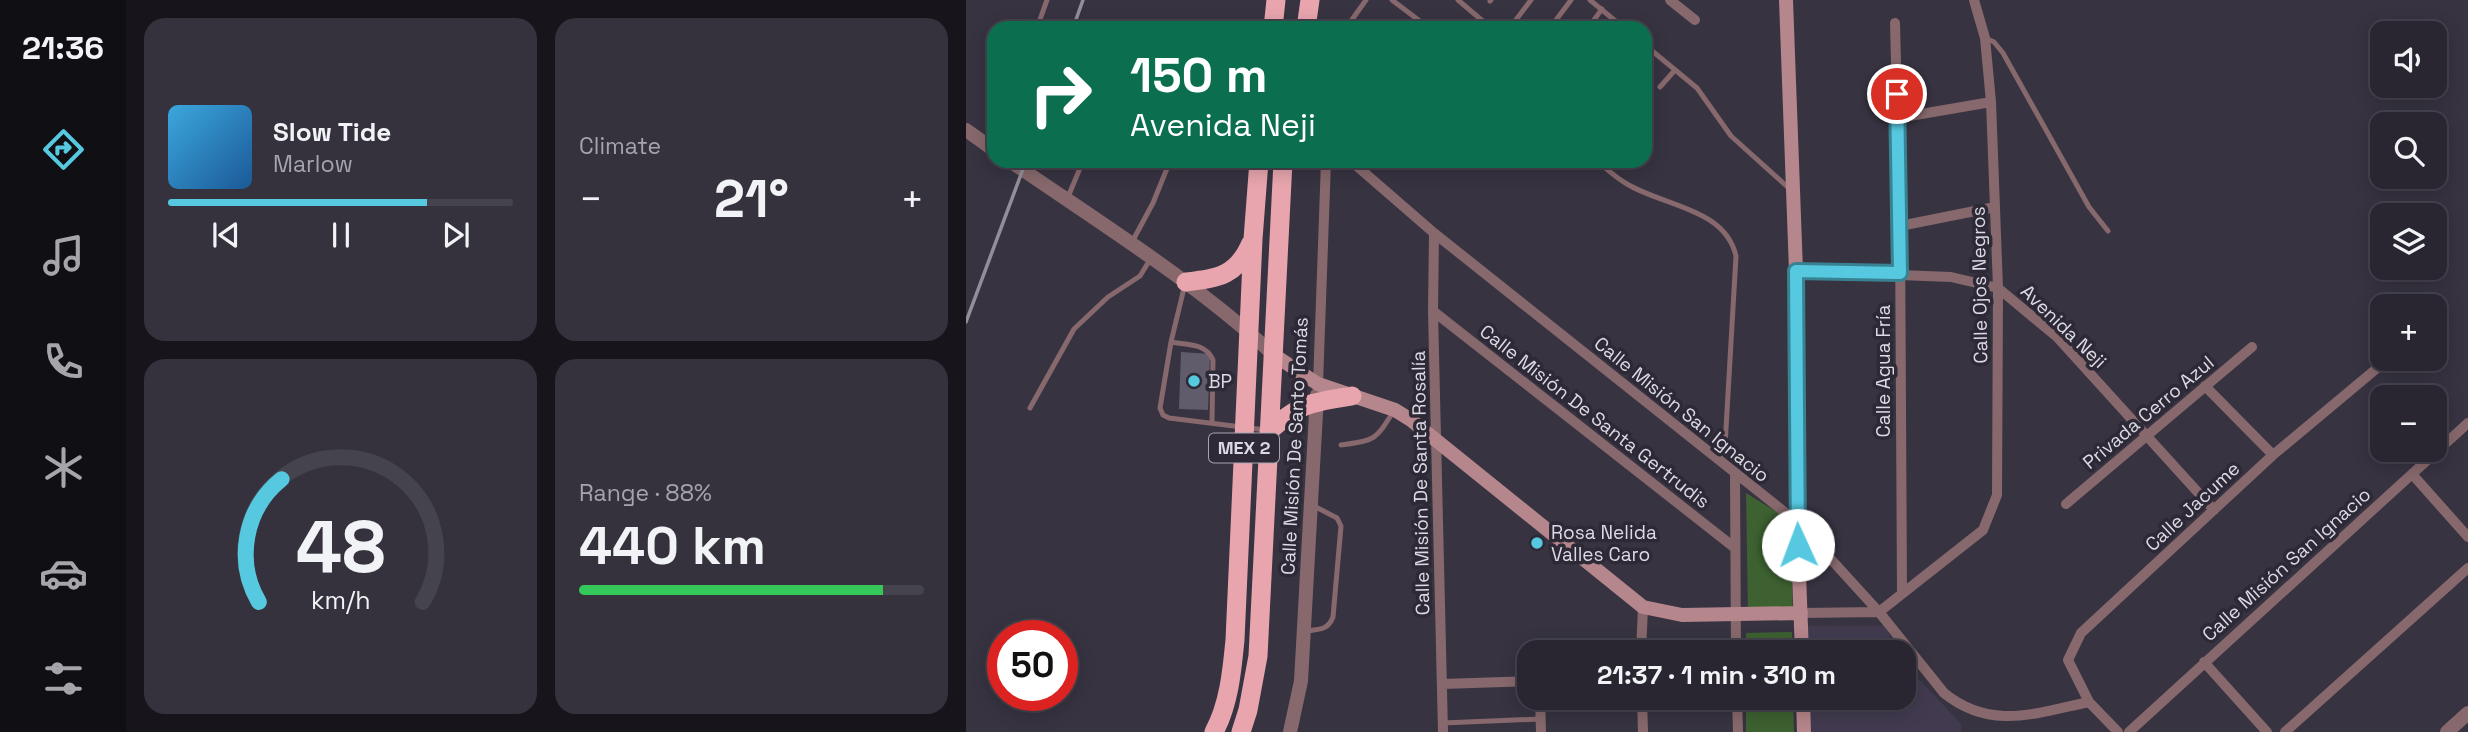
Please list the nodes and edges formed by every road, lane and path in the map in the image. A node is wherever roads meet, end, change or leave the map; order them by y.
1 (1047, 0) edge
2 (1276, 0) edge
3 (1310, 0) edge
4 (1366, 0) edge
5 (1392, 0) edge
6 (1458, 0) edge
7 (1531, 0) edge
8 (1571, 0) edge
9 (1590, 0) edge
10 (1670, 0) edge
11 (1786, 0) edge
12 (1974, 0) edge
13 (1602, 9) junction
14 (1695, 20) dead end
15 (1040, 21) edge
16 (1274, 21) edge
17 (1307, 21) edge
18 (1351, 21) edge
19 (1420, 21) edge
20 (1483, 21) edge
21 (1515, 21) dead end
22 (1555, 21) edge
23 (1593, 21) edge
24 (1616, 21) edge
25 (1895, 23) dead end
26 (1985, 38) junction
27 (1652, 50) edge
28 (1675, 70) junction
29 (1660, 87) dead end
30 (1991, 102) junction
31 (1898, 118) junction
32 (966, 130) edge
33 (987, 145) edge
34 (1020, 168) edge
35 (1080, 168) edge
36 (1167, 168) edge
37 (1258, 168) edge
38 (1283, 168) edge
39 (1326, 168) edge
40 (1359, 168) edge
41 (1606, 168) edge
42 (1793, 192) junction
43 (1067, 200) junction
44 (1996, 207) junction
45 (1900, 226) junction
46 (2108, 231) dead end
47 (1434, 233) junction
48 (1253, 239) junction
49 (1130, 244) junction
50 (1151, 258) junction
51 (1796, 271) junction
52 (1900, 273) junction
53 (1186, 282) junction
54 (1998, 288) junction
55 (1433, 311) junction
56 (1248, 331) junction
57 (1171, 342) junction
58 (2252, 347) dead end
59 (1275, 355) junction
60 (2374, 371) edge
61 (2205, 386) junction
62 (1317, 393) junction
63 (1352, 396) joint
64 (1030, 408) dead end
65 (1395, 410) junction
66 (1212, 422) junction
67 (2468, 423) edge
68 (1245, 428) junction
69 (1269, 430) junction
70 (2147, 436) junction
71 (1437, 440) junction
72 (1341, 445) dead end
73 (2273, 455) junction
74 (1718, 461) junction
75 (1735, 474) junction
76 (2412, 474) junction
77 (1311, 504) junction
78 (2066, 504) dead end
79 (2214, 510) junction
80 (1797, 522) junction
81 (2468, 537) edge
82 (1735, 548) junction
83 (2468, 568) edge
84 (1902, 593) junction
85 (1643, 607) junction
86 (1879, 612) junction
87 (1735, 614) junction
88 (1801, 614) junction
89 (1304, 632) junction
90 (1642, 640) edge
91 (1736, 640) edge
92 (1802, 640) edge
93 (2204, 662) junction
94 (1517, 681) edge
95 (1442, 684) junction
96 (2089, 702) junction
97 (1541, 710) edge
98 (1642, 710) edge
99 (1737, 710) edge
100 (1803, 710) edge
101 (2468, 713) edge
102 (1541, 719) junction
103 (1443, 728) edge
104 (1214, 732) edge
105 (1241, 732) edge
106 (1290, 732) edge
107 (1541, 732) edge
108 (1643, 732) edge
109 (1738, 732) edge
110 (1804, 732) edge
111 (2119, 732) edge
112 (2129, 732) edge
113 (2267, 732) edge
114 (2286, 732) edge
115 (2447, 732) edge

1 - 15 lane
2 - 16 highway
3 - 17 highway
4 - 18 lane
5 - 19 lane
6 - 20 lane
7 - 21 lane
8 - 22 lane
9 - 13 lane
10 - 14 street
11 - 42 main road
12 - 26 street, Calle Ojos Negros
13 - 23 lane
13 - 24 lane
25 - 31 street, Calle Agua Fría
26 - 30 street, Calle Ojos Negros
26 - 46 lane
27 - 28 lane
28 - 29 lane
28 - 42 lane
30 - 31 street
30 - 44 street, Calle Ojos Negros
31 - 45 street, Calle Agua Fría
32 - 33 street
34 - 43 street
35 - 43 lane
36 - 49 lane
37 - 48 highway, MEX 2
38 - 59 highway, MEX 2
39 - 62 street, Calle Misión De Santo Tomás
40 - 47 street, Calle Misión San Ignacio
41 - 74 lane
42 - 51 main road
43 - 49 street
44 - 45 street
44 - 54 street, Calle Ojos Negros
45 - 52 street, Calle Agua Fría
47 - 55 street, Calle Misión De Santa Rosalía
47 - 74 street, Calle Misión San Ignacio
48 - 53 highway
48 - 56 highway, MEX 2
49 - 50 street
50 - 53 street
50 - 64 lane
51 - 52 street, Avenida Neji
51 - 80 main road
52 - 54 street, Avenida Neji
52 - 84 street, Calle Agua Fría
53 - 56 street
53 - 57 lane
54 - 70 street, Avenida Neji
54 - 84 street, Calle Ojos Negros
55 - 71 street, Calle Misión De Santa Rosalía
55 - 82 street, Calle Misión De Santa Gertrudis
56 - 59 street
56 - 68 highway, MEX 2
57 - 66 lane
57 - 66 lane
58 - 61 street, Privada Cerro Azul
59 - 62 main road
59 - 69 highway, MEX 2
60 - 73 street, Calle Jacume
61 - 70 street, Privada Cerro Azul
61 - 73 street
62 - 63 highway
62 - 69 highway
62 - 77 street, Calle Misión De Santo Tomás
63 - 65 main road
65 - 71 main road
65 - 72 lane
66 - 68 lane
67 - 76 street, Calle Misión San Ignacio
68 - 69 lane
68 - 104 highway, MEX 2
69 - 105 highway, MEX 2
70 - 78 street, Privada Cerro Azul
70 - 79 street, Avenida Neji
71 - 85 main road
71 - 95 street, Calle Misión De Santa Rosalía
73 - 79 street, Calle Jacume
74 - 75 street, Calle Misión San Ignacio
75 - 80 street, Calle Misión San Ignacio
75 - 82 street, Calle Misión De Santa Gertrudis
76 - 81 street
76 - 93 street, Calle Misión San Ignacio
77 - 89 street, Calle Misión De Santo Tomás
77 - 89 lane
79 - 96 street, Calle Jacume
80 - 86 street, Calle Misión San Ignacio
80 - 88 main road
82 - 87 street, Calle Misión De Santa Gertrudis
83 - 114 street
84 - 86 street
85 - 87 main road
85 - 90 street
86 - 88 street
86 - 96 street, Calle Misión San Ignacio
87 - 88 main road
87 - 91 street, Calle Misión De Santa Gertrudis
88 - 92 main road
89 - 106 street, Calle Misión De Santo Tomás
93 - 112 street, Calle Misión San Ignacio
93 - 113 street
94 - 95 street
95 - 103 street, Calle Misión De Santa Rosalía
96 - 111 street
97 - 102 street
98 - 108 street
99 - 109 street
100 - 110 main road
101 - 115 street
102 - 103 lane
102 - 107 street

